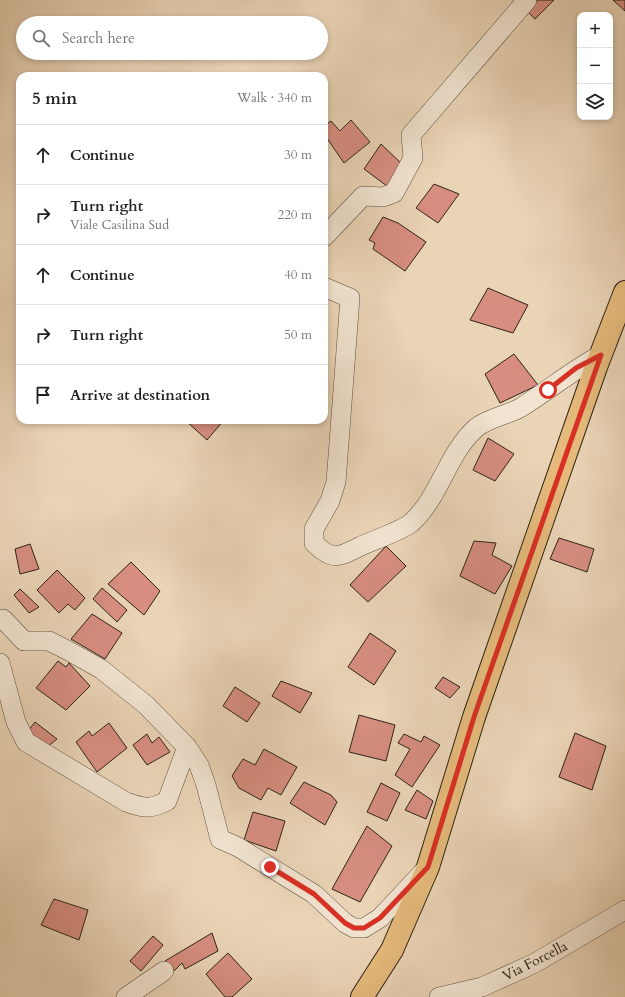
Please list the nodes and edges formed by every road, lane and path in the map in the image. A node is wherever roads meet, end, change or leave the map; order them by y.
1 (527, 0) edge
2 (328, 233) edge
3 (328, 289) edge
4 (625, 292) edge
5 (601, 355) junction
6 (0, 618) edge
7 (0, 663) edge
8 (187, 747) junction
9 (428, 867) junction
10 (625, 910) edge
11 (392, 950) junction
12 (164, 971) dead end
13 (126, 997) edge
14 (362, 997) edge
15 (375, 997) edge
16 (439, 997) edge

1 - 2 street
3 - 5 street
4 - 5 main road
5 - 9 main road
6 - 8 street
7 - 8 street
8 - 9 street
9 - 11 main road
10 - 16 street, Via Forcella
11 - 14 main road
11 - 15 street
12 - 13 street

